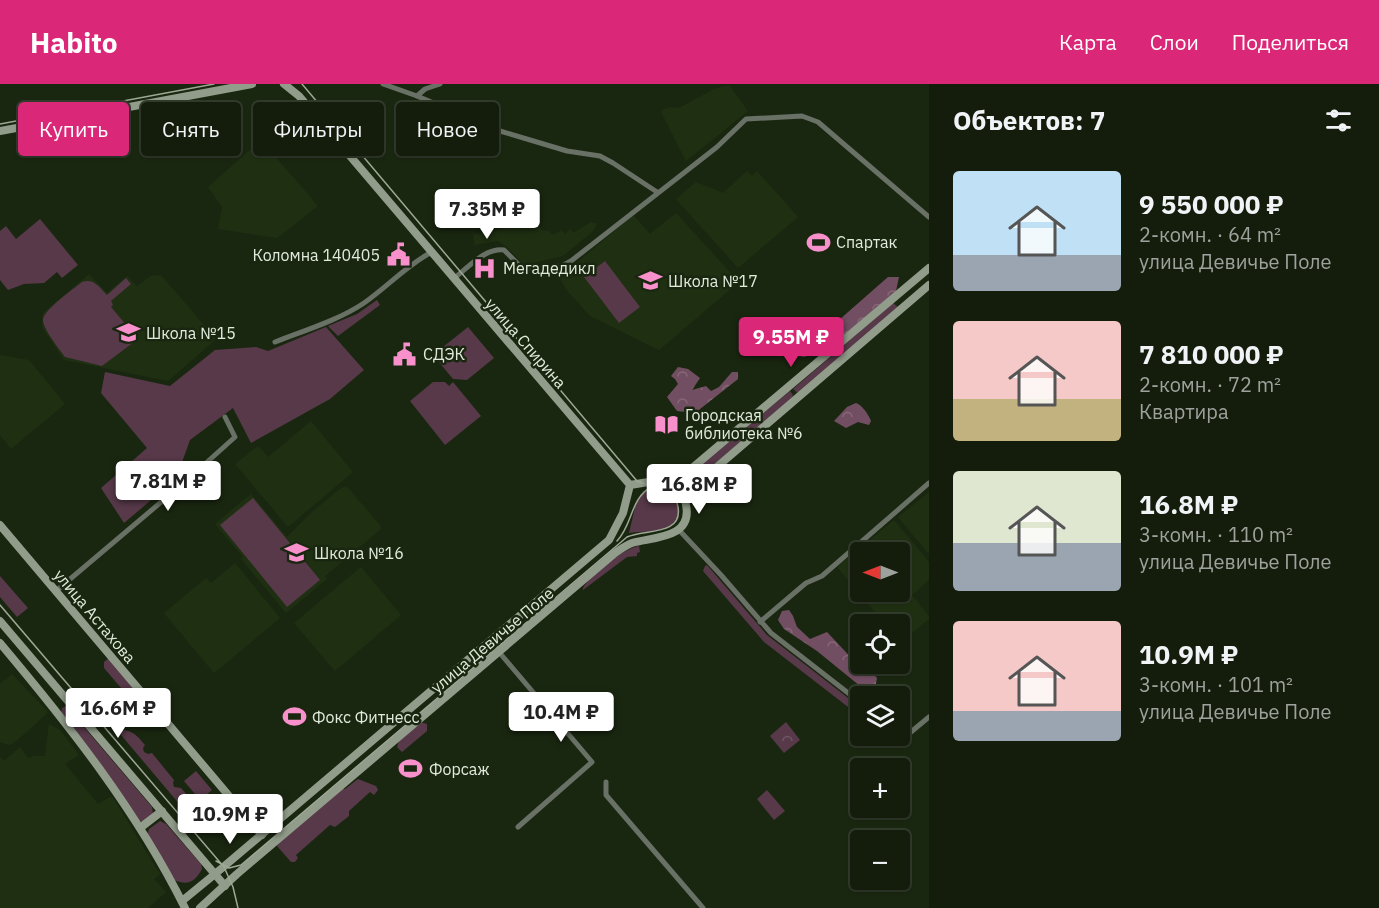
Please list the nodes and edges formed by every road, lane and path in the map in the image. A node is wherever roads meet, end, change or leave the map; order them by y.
1 (252, 84) edge
2 (284, 84) edge
3 (383, 84) edge
4 (440, 84) edge
5 (417, 96) junction
6 (0, 131) edge
7 (657, 192) junction
8 (929, 217) edge
9 (430, 253) junction
10 (929, 268) edge
11 (453, 279) junction
12 (929, 285) edge
13 (892, 299) junction
14 (902, 310) junction
15 (275, 342) dead end
16 (788, 387) junction
17 (797, 397) junction
18 (225, 417) dead end
19 (660, 480) junction
20 (929, 483) edge
21 (630, 485) junction
22 (683, 496) junction
23 (0, 525) edge
24 (679, 530) junction
25 (56, 591) junction
26 (0, 621) edge
27 (760, 621) junction
28 (9, 632) junction
29 (0, 642) edge
30 (499, 652) junction
31 (42, 669) junction
32 (31, 679) junction
33 (850, 694) edge
34 (68, 699) junction
35 (55, 709) junction
36 (929, 717) edge
37 (910, 730) edge
38 (606, 782) dead end
39 (162, 811) junction
40 (518, 827) dead end
41 (140, 828) junction
42 (262, 835) junction
43 (218, 872) junction
44 (225, 886) junction
45 (184, 905) edge
46 (201, 907) edge
47 (703, 908) edge

1 - 6 main road
2 - 9 main road, улица Спирина
3 - 5 street
4 - 5 street
5 - 7 street
7 - 8 street
7 - 11 street
9 - 11 main road, улица Спирина
9 - 15 street
10 - 13 main road
11 - 21 main road, улица Спирина
12 - 14 main road
13 - 14 main road
13 - 16 main road
14 - 17 main road
16 - 17 main road
16 - 19 main road
17 - 22 main road
18 - 25 street
19 - 21 main road
19 - 22 main road
20 - 27 street
21 - 42 main road, улица Девичье Поле
22 - 24 main road
23 - 25 main road, улица Астахова
24 - 27 street
24 - 30 main road, улица Девичье Поле
25 - 42 main road, улица Астахова
26 - 28 main road
27 - 33 street
28 - 29 main road
28 - 31 main road
29 - 32 main road
30 - 40 street
30 - 44 main road, улица Девичье Поле
31 - 32 main road
31 - 34 main road
32 - 35 main road
34 - 35 main road
34 - 39 main road
35 - 41 main road
36 - 37 street
38 - 47 street
39 - 41 main road
39 - 43 main road
41 - 45 main road
42 - 43 main road, улица Девичье Поле
43 - 44 main road
43 - 45 main road, улица Девичье Поле
44 - 46 main road, улица Девичье Поле
45 - 46 main road

